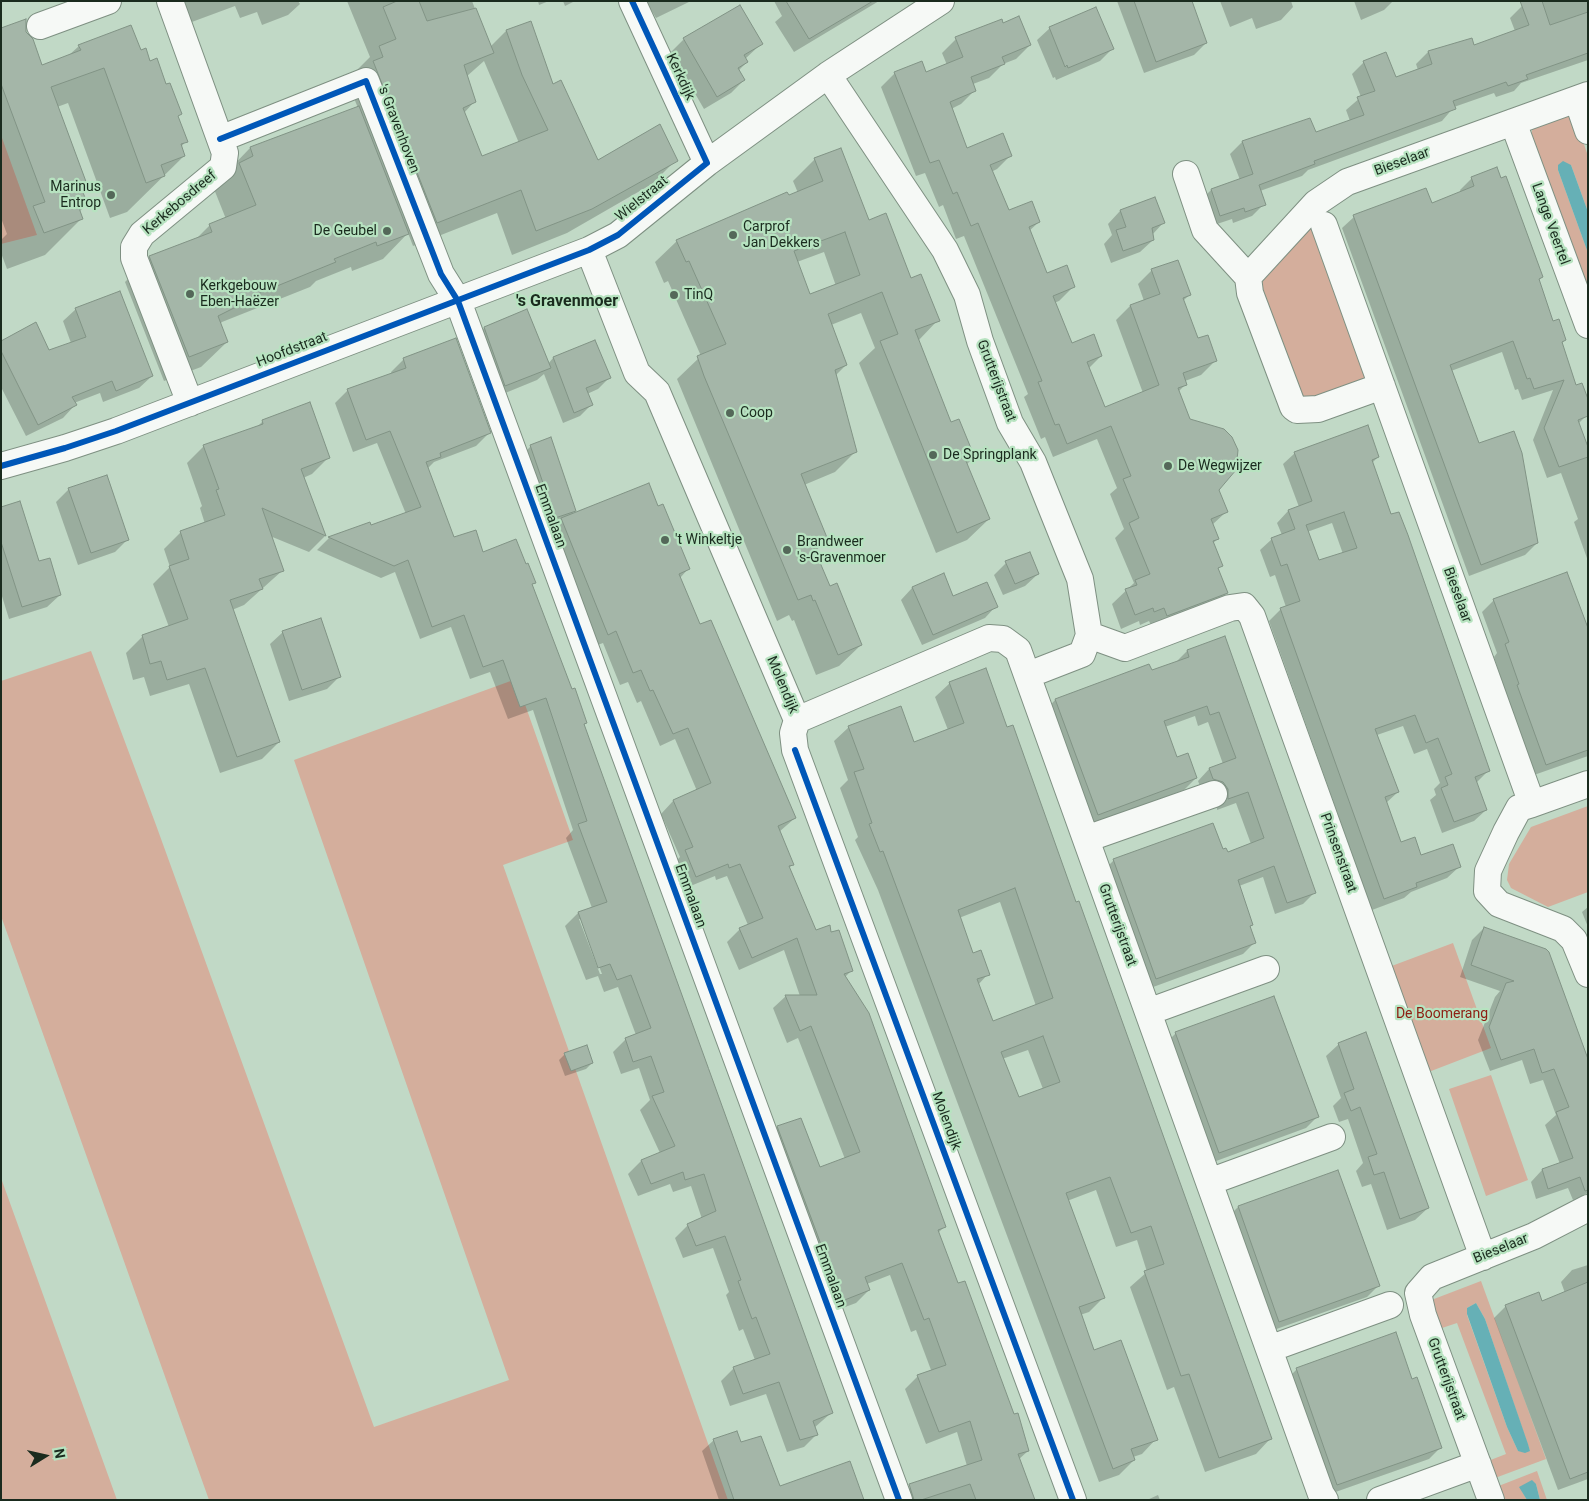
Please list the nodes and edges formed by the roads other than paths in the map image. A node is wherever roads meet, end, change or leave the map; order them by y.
1 (108, 1) edge
2 (170, 1) edge
3 (632, 1) edge
4 (941, 1) edge
5 (40, 26) dead end
6 (828, 75) junction
7 (1582, 97) edge
8 (1513, 122) junction
9 (1588, 130) edge
10 (220, 139) junction
11 (707, 163) junction
12 (1186, 174) dead end
13 (1324, 225) dead end
14 (589, 250) junction
15 (1248, 277) junction
16 (458, 301) junction
17 (1588, 325) edge
18 (1382, 386) junction
19 (190, 403) junction
20 (1, 466) edge
21 (1089, 635) junction
22 (1028, 675) junction
23 (797, 720) junction
24 (1588, 784) edge
25 (1214, 794) dead end
26 (1532, 804) junction
27 (1086, 838) junction
28 (1266, 969) dead end
29 (1588, 974) edge
30 (1148, 1012) junction
31 (1332, 1137) dead end
32 (1209, 1182) junction
33 (1588, 1208) edge
34 (1483, 1257) junction
35 (1418, 1293) joint
36 (1390, 1305) dead end
37 (1269, 1349) junction
38 (1478, 1464) junction
39 (899, 1500) edge
40 (1073, 1500) edge
41 (1325, 1500) edge
42 (1380, 1500) edge
43 (1490, 1500) edge

1 - 5 street
2 - 10 street, Kerkebosdreef
3 - 11 street, Kerkdijk
4 - 6 street, Wielstraat
6 - 11 street, Wielstraat
6 - 21 street, Grutterijstraat
7 - 8 street, Bieselaar
7 - 9 street
8 - 15 street, Bieselaar
8 - 17 street, Lange Veertel
10 - 16 street, 's Gravenhoven
10 - 19 street, Kerkebosdreef
11 - 14 street, Wielstraat
12 - 15 street
13 - 18 street, Bieselaar
14 - 16 street, Hoofdstraat
14 - 23 street, Molendijk
15 - 18 street
16 - 19 street, Hoofdstraat
16 - 39 street, Emmalaan
18 - 26 street, Bieselaar
19 - 20 street, Hoofdstraat
21 - 22 street
21 - 34 street, Prinsenstraat
22 - 23 street, Grutterijstraat
22 - 27 street, Grutterijstraat
23 - 40 street, Molendijk
24 - 26 street
25 - 27 street
26 - 29 street
27 - 30 street, Grutterijstraat
28 - 30 street
30 - 32 street, Grutterijstraat
31 - 32 street
32 - 37 street, Grutterijstraat
33 - 34 street, Bieselaar
34 - 35 street, Bieselaar
35 - 38 street, Grutterijstraat
36 - 37 street
37 - 41 street, Grutterijstraat
38 - 42 street
38 - 43 street, Grutterijstraat

